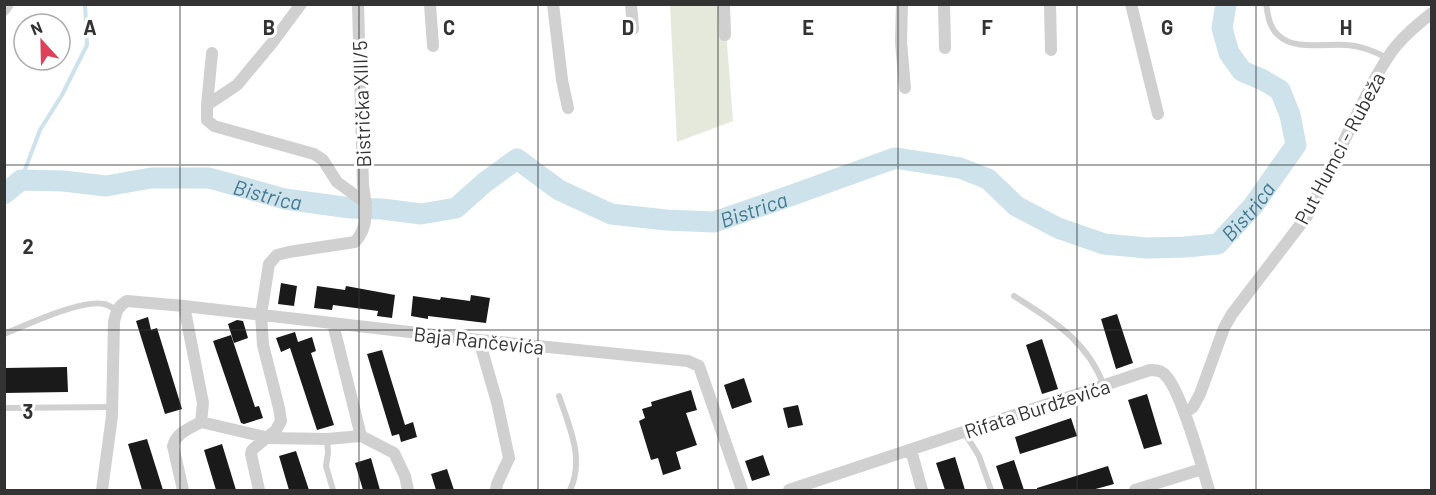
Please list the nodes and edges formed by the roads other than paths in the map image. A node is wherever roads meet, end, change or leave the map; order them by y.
1 (8, 4) edge
2 (301, 4) edge
3 (358, 4) edge
4 (430, 4) edge
5 (553, 4) edge
6 (632, 4) edge
7 (724, 4) edge
8 (902, 4) edge
9 (944, 4) edge
10 (1050, 4) edge
11 (1131, 4) edge
12 (1266, 4) edge
13 (4, 10) edge
14 (1431, 13) edge
15 (633, 29) dead end
16 (725, 35) dead end
17 (433, 46) dead end
18 (945, 48) dead end
19 (1051, 50) dead end
20 (212, 53) dead end
21 (1387, 58) junction
22 (905, 88) dead end
23 (207, 105) junction
24 (568, 108) dead end
25 (1158, 114) dead end
26 (366, 203) junction
27 (1014, 296) dead end
28 (184, 306) junction
29 (117, 310) junction
30 (261, 315) junction
31 (333, 324) junction
32 (4, 334) edge
33 (479, 340) junction
34 (1104, 386) junction
35 (559, 396) dead end
36 (112, 407) junction
37 (4, 408) edge
38 (1185, 413) junction
39 (201, 422) junction
40 (964, 432) junction
41 (361, 436) junction
42 (269, 438) junction
43 (327, 439) junction
44 (911, 450) junction
45 (1202, 469) junction
46 (102, 490) edge
47 (183, 490) edge
48 (258, 490) edge
49 (333, 490) edge
50 (408, 490) edge
51 (496, 490) edge
52 (570, 490) edge
53 (742, 490) edge
54 (789, 490) edge
55 (922, 490) edge
56 (991, 490) edge
57 (1135, 490) edge
58 (1209, 490) edge

1 - 13 street
2 - 23 street
3 - 26 street, Bistrička XIII/5
4 - 17 street
5 - 24 street
6 - 15 street
7 - 16 street
8 - 22 street
9 - 18 street
10 - 19 street
11 - 25 street
12 - 21 lane
14 - 21 street, Put Humci - Rubeža
20 - 23 street
21 - 38 street, Put Humci - Rubeža
23 - 26 street
26 - 30 street, Bistrička XIII/5
27 - 34 lane
28 - 29 street, Baja Rančevića
28 - 30 street, Baja Rančevića
28 - 39 street
29 - 32 lane
29 - 36 street
30 - 31 street, Baja Rančevića
30 - 42 street
31 - 33 street, Baja Rančevića
31 - 41 street
33 - 51 street
33 - 53 street, Baja Rančevića
34 - 38 street, Rifata Burdževića
34 - 40 street, Rifata Burdževića
35 - 52 lane
36 - 37 lane
36 - 46 street
38 - 45 street, Rifata Burdževića
39 - 42 street
39 - 47 street
40 - 44 street, Rifata Burdževića
40 - 56 lane
41 - 43 street
41 - 50 street
42 - 43 street
42 - 48 street
43 - 49 lane
44 - 54 street, Rifata Burdževića
44 - 55 street
45 - 57 street
45 - 58 street, Rifata Burdževića

